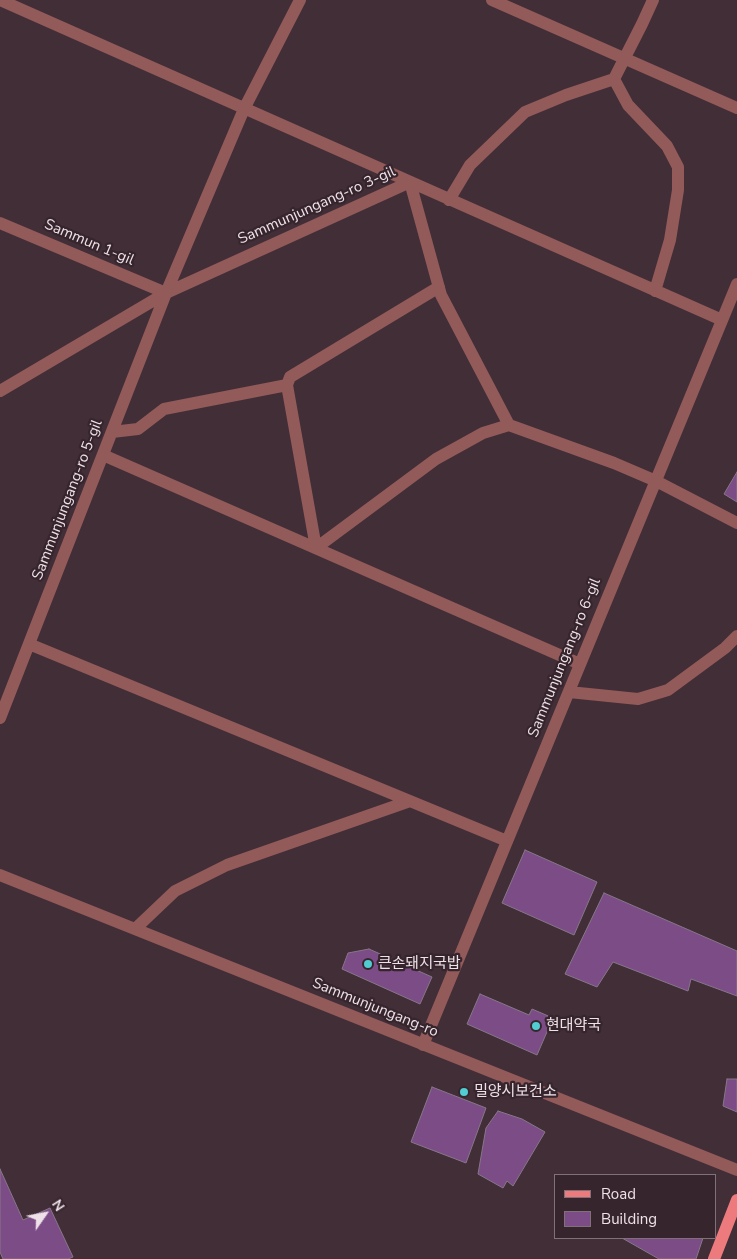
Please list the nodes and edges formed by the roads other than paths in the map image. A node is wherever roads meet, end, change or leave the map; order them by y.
1 (0, 0) edge
2 (300, 0) edge
3 (492, 0) edge
4 (653, 0) edge
5 (624, 58) junction
6 (614, 79) junction
7 (737, 108) edge
8 (244, 109) junction
9 (410, 182) junction
10 (449, 200) junction
11 (0, 223) edge
12 (737, 284) edge
13 (439, 287) junction
14 (655, 291) junction
15 (166, 292) junction
16 (722, 320) junction
17 (287, 385) junction
18 (0, 391) edge
19 (509, 425) junction
20 (112, 432) junction
21 (103, 455) junction
22 (656, 481) junction
23 (737, 523) edge
24 (316, 548) junction
25 (737, 636) edge
26 (29, 644) junction
27 (580, 664) junction
28 (569, 692) junction
29 (0, 718) edge
30 (410, 801) junction
31 (507, 841) junction
32 (0, 876) edge
33 (135, 929) junction
34 (424, 1045) junction
35 (737, 1170) edge
36 (737, 1200) edge
37 (714, 1259) edge

1 - 8 street
2 - 8 street, Sammunjungang-ro 5-gil
3 - 5 street
4 - 5 street
5 - 6 street
5 - 7 street
6 - 10 street
6 - 14 street
8 - 9 street
8 - 15 street, Sammunjungang-ro 5-gil
9 - 10 street
9 - 13 street, Sammunjungang-ro 3-gil
9 - 15 street, Sammunjungang-ro 3-gil
10 - 14 street
11 - 15 street, Sammun 1-gil
12 - 16 street, Sammunjungang-ro 6-gil
13 - 17 street
13 - 19 street, Sammunjungang-ro 3-gil
14 - 16 street
15 - 18 street, Sammunjungang-ro 3-gil
15 - 20 street, Sammunjungang-ro 5-gil
16 - 22 street, Sammunjungang-ro 6-gil
17 - 20 street
17 - 24 street
19 - 22 street
19 - 24 street
20 - 21 street, Sammunjungang-ro 5-gil
21 - 24 street
21 - 26 street, Sammunjungang-ro 5-gil
22 - 23 street
22 - 27 street, Sammunjungang-ro 6-gil
24 - 27 street
25 - 28 street
26 - 29 street, Sammunjungang-ro 5-gil
26 - 30 street
27 - 28 street, Sammunjungang-ro 6-gil
28 - 31 street, Sammunjungang-ro 6-gil
30 - 31 street
30 - 33 street
31 - 34 street, Sammunjungang-ro 6-gil
32 - 33 street, Sammunjungang-ro
33 - 34 street, Sammunjungang-ro
34 - 35 street, Sammunjungang-ro
36 - 37 main road

